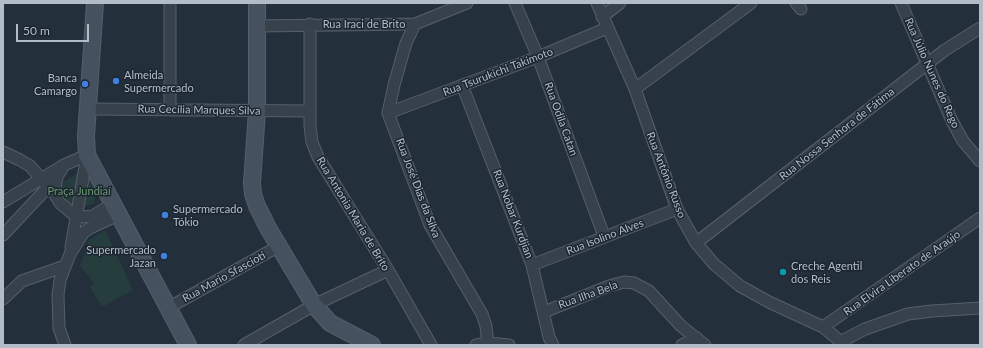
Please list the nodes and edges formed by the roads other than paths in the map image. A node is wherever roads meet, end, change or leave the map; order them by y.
1 (95, 3) edge
2 (170, 3) edge
3 (257, 3) edge
4 (467, 3) edge
5 (515, 3) edge
6 (597, 3) edge
7 (620, 3) edge
8 (751, 3) edge
9 (901, 3) edge
10 (604, 22) junction
11 (310, 24) junction
12 (415, 24) junction
13 (257, 26) junction
14 (980, 28) edge
15 (538, 57) junction
16 (928, 64) junction
17 (462, 85) junction
18 (634, 89) junction
19 (88, 109) junction
20 (170, 110) junction
21 (257, 111) junction
22 (310, 111) junction
23 (388, 113) junction
24 (3, 152) edge
25 (87, 155) junction
26 (980, 161) edge
27 (64, 165) junction
28 (48, 186) junction
29 (20, 192) junction
30 (3, 202) edge
31 (30, 206) junction
32 (117, 209) junction
33 (677, 209) junction
34 (77, 216) junction
35 (980, 218) edge
36 (3, 235) edge
37 (604, 236) junction
38 (696, 243) junction
39 (279, 246) junction
40 (70, 254) junction
41 (532, 265) junction
42 (65, 266) junction
43 (388, 270) junction
44 (3, 298) edge
45 (314, 306) junction
46 (168, 308) junction
47 (980, 308) edge
48 (544, 312) junction
49 (823, 327) junction
50 (701, 342) edge
51 (844, 343) edge
52 (488, 344) edge
53 (65, 345) edge
54 (188, 345) edge
55 (244, 345) edge
56 (372, 345) edge
57 (431, 345) edge
58 (476, 345) edge
59 (509, 345) edge
60 (553, 345) edge
61 (682, 345) edge

1 - 19 street
2 - 20 street
3 - 13 street
4 - 12 street, Rua Iraci de Brito
5 - 15 street, Rua Odila Catan
6 - 10 street, Rua Antônio Russo
7 - 10 street, Rua Tsurukichi Takimoto
8 - 18 street
9 - 16 street, Rua Júlio Nunes do Rego
10 - 15 street, Rua Tsurukichi Takimoto
10 - 18 street, Rua Antônio Russo
11 - 12 street, Rua Iraci de Brito
11 - 13 street, Rua Iraci de Brito
11 - 22 street, Rua Antonia Maria de Brito
12 - 23 street
13 - 21 street
14 - 16 street, Rua Nossa Senhora de Fátima
15 - 17 street, Rua Tsurukichi Takimoto
15 - 37 street, Rua Odila Catan
16 - 26 street, Rua Júlio Nunes do Rego
16 - 38 street, Rua Nossa Senhora de Fátima
17 - 23 street, Rua Tsurukichi Takimoto
17 - 41 street, Rua Nobar Kurdjian
18 - 33 street, Rua Antônio Russo
19 - 20 street, Rua Cecília Marques Silva
19 - 25 street
20 - 21 street, Rua Cecília Marques Silva
21 - 22 street, Rua Cecília Marques Silva
21 - 39 street
22 - 43 street, Rua Antonia Maria de Brito
23 - 52 street, Rua José Dias da Silva
24 - 28 street
25 - 27 street
25 - 32 street
25 - 34 street
27 - 28 street
27 - 28 street
28 - 29 street
28 - 31 street
28 - 34 street
29 - 30 street
29 - 31 street
31 - 36 street
32 - 34 street
32 - 40 street
32 - 46 street
33 - 37 street, Rua Isolino Alves
33 - 38 street, Rua Antônio Russo
34 - 40 street
35 - 49 street, Rua Elvira Liberato de Araújo
37 - 41 street, Rua Isolino Alves
38 - 49 street, Rua Antônio Russo
39 - 45 street
39 - 46 street, Rua Mario Sfascioti
40 - 42 street
41 - 48 street, Rua Nobar Kurdjian
42 - 44 street
42 - 53 street
43 - 45 street
43 - 57 street, Rua Antonia Maria de Brito
45 - 55 street
45 - 56 street
46 - 54 street
47 - 51 street
48 - 50 street, Rua Ilha Bela
48 - 60 street, Rua Nobar Kurdjian
49 - 51 street, Rua Antônio Russo
50 - 61 street
52 - 58 street
52 - 59 street

